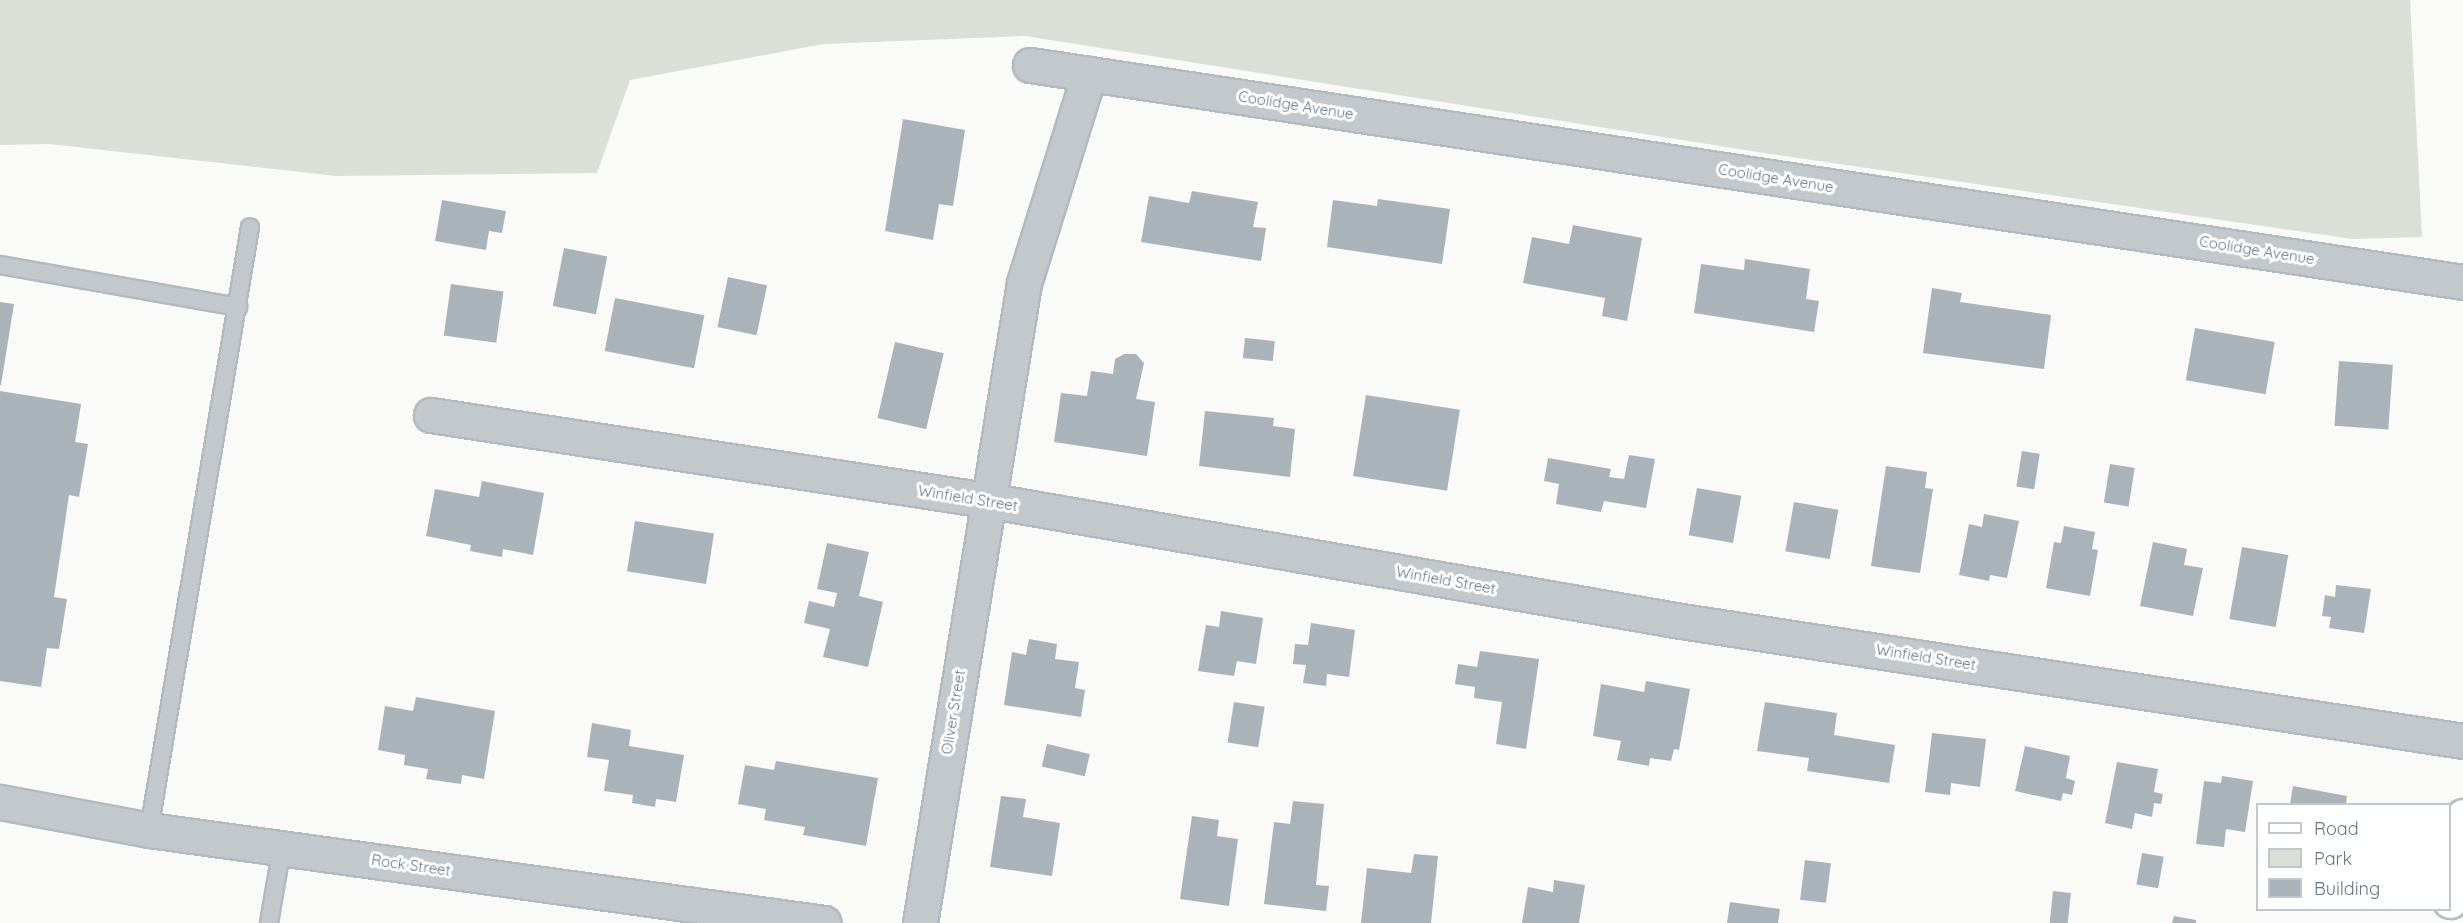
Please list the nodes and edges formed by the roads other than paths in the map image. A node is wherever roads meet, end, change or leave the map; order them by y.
1 (1030, 64) dead end
2 (1089, 74) junction
3 (250, 227) dead end
4 (0, 265) edge
5 (2463, 282) edge
6 (238, 307) junction
7 (431, 415) dead end
8 (986, 500) junction
9 (2463, 741) edge
10 (0, 802) edge
11 (2463, 816) edge
12 (149, 830) junction
13 (282, 848) junction
14 (2451, 894) edge
15 (270, 923) edge
16 (824, 923) edge
17 (920, 923) edge

1 - 2 street, Coolidge Avenue
2 - 5 street, Coolidge Avenue
2 - 8 street
3 - 6 lane
4 - 6 lane
6 - 12 lane
7 - 8 street, Winfield Street
8 - 9 street, Winfield Street
8 - 17 street, Oliver Street
10 - 12 street, Rock Street
11 - 14 main road
12 - 13 street, Rock Street
13 - 15 lane
13 - 16 street, Rock Street

